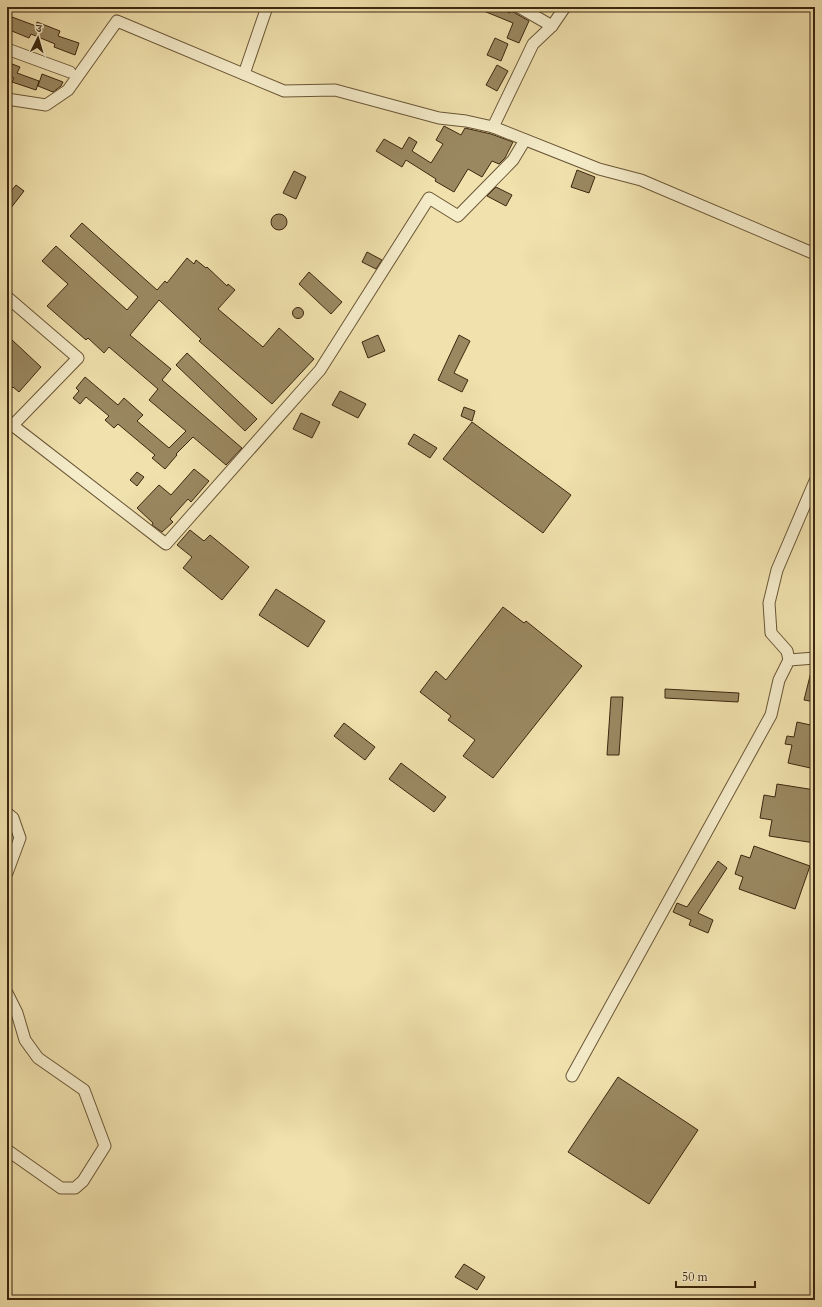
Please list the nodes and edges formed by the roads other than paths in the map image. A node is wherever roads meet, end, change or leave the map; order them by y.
1 (267, 7) edge
2 (520, 7) edge
3 (565, 7) edge
4 (552, 26) junction
5 (7, 49) edge
6 (70, 72) dead end
7 (244, 74) junction
8 (7, 99) edge
9 (493, 127) junction
10 (525, 140) junction
11 (815, 254) edge
12 (7, 297) edge
13 (9, 423) edge
14 (815, 480) edge
15 (815, 658) edge
16 (789, 660) junction
17 (7, 813) edge
18 (7, 873) edge
19 (7, 993) edge
20 (572, 1076) dead end
21 (7, 1150) edge

1 - 7 street
2 - 4 street
3 - 4 street
4 - 9 street
5 - 6 street
7 - 8 street
7 - 9 street
9 - 10 street
10 - 11 street
10 - 13 street
12 - 13 street
14 - 16 street
15 - 16 street
16 - 20 street
17 - 18 street
19 - 21 street

